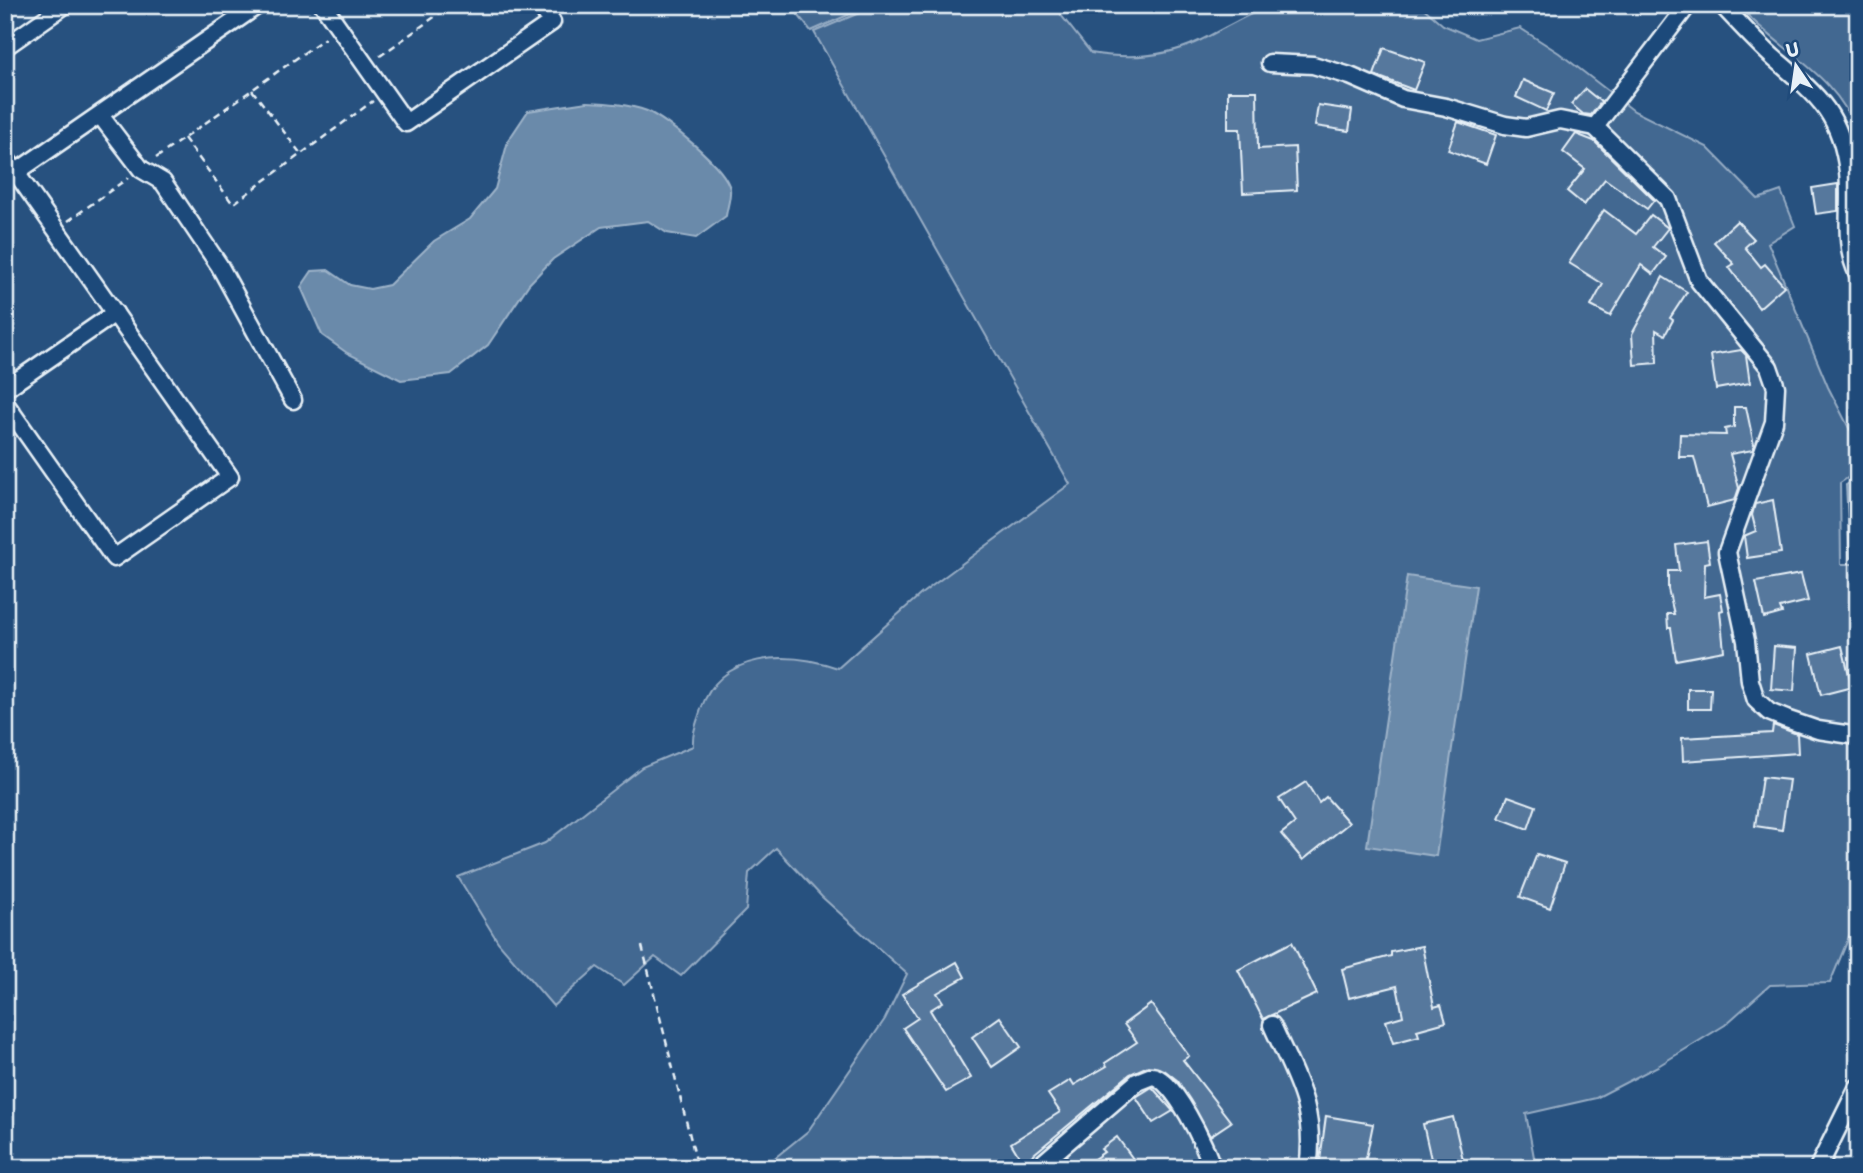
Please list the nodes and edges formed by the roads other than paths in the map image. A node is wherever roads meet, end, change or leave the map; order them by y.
1 (65, 5) edge
2 (258, 5) edge
3 (323, 5) edge
4 (540, 5) edge
5 (1688, 5) edge
6 (1722, 5) edge
7 (236, 11) edge
8 (5, 47) edge
9 (1270, 63) dead end
10 (100, 114) junction
11 (1595, 127) junction
12 (5, 157) edge
13 (11, 176) edge
14 (1858, 274) edge
15 (115, 313) junction
16 (5, 389) edge
17 (293, 400) dead end
18 (5, 403) edge
19 (1858, 736) edge
20 (1272, 1025) dead end
21 (1858, 1087) edge
22 (1037, 1168) edge
23 (1212, 1168) edge
24 (1308, 1168) edge
25 (1818, 1168) edge

1 - 8 street
2 - 7 street
3 - 4 street
5 - 11 street
6 - 14 street
7 - 10 street
9 - 11 street
10 - 13 street
10 - 17 street
11 - 19 street
12 - 13 street
13 - 15 street
15 - 16 street
15 - 18 street
20 - 24 street
21 - 25 street
22 - 23 street

